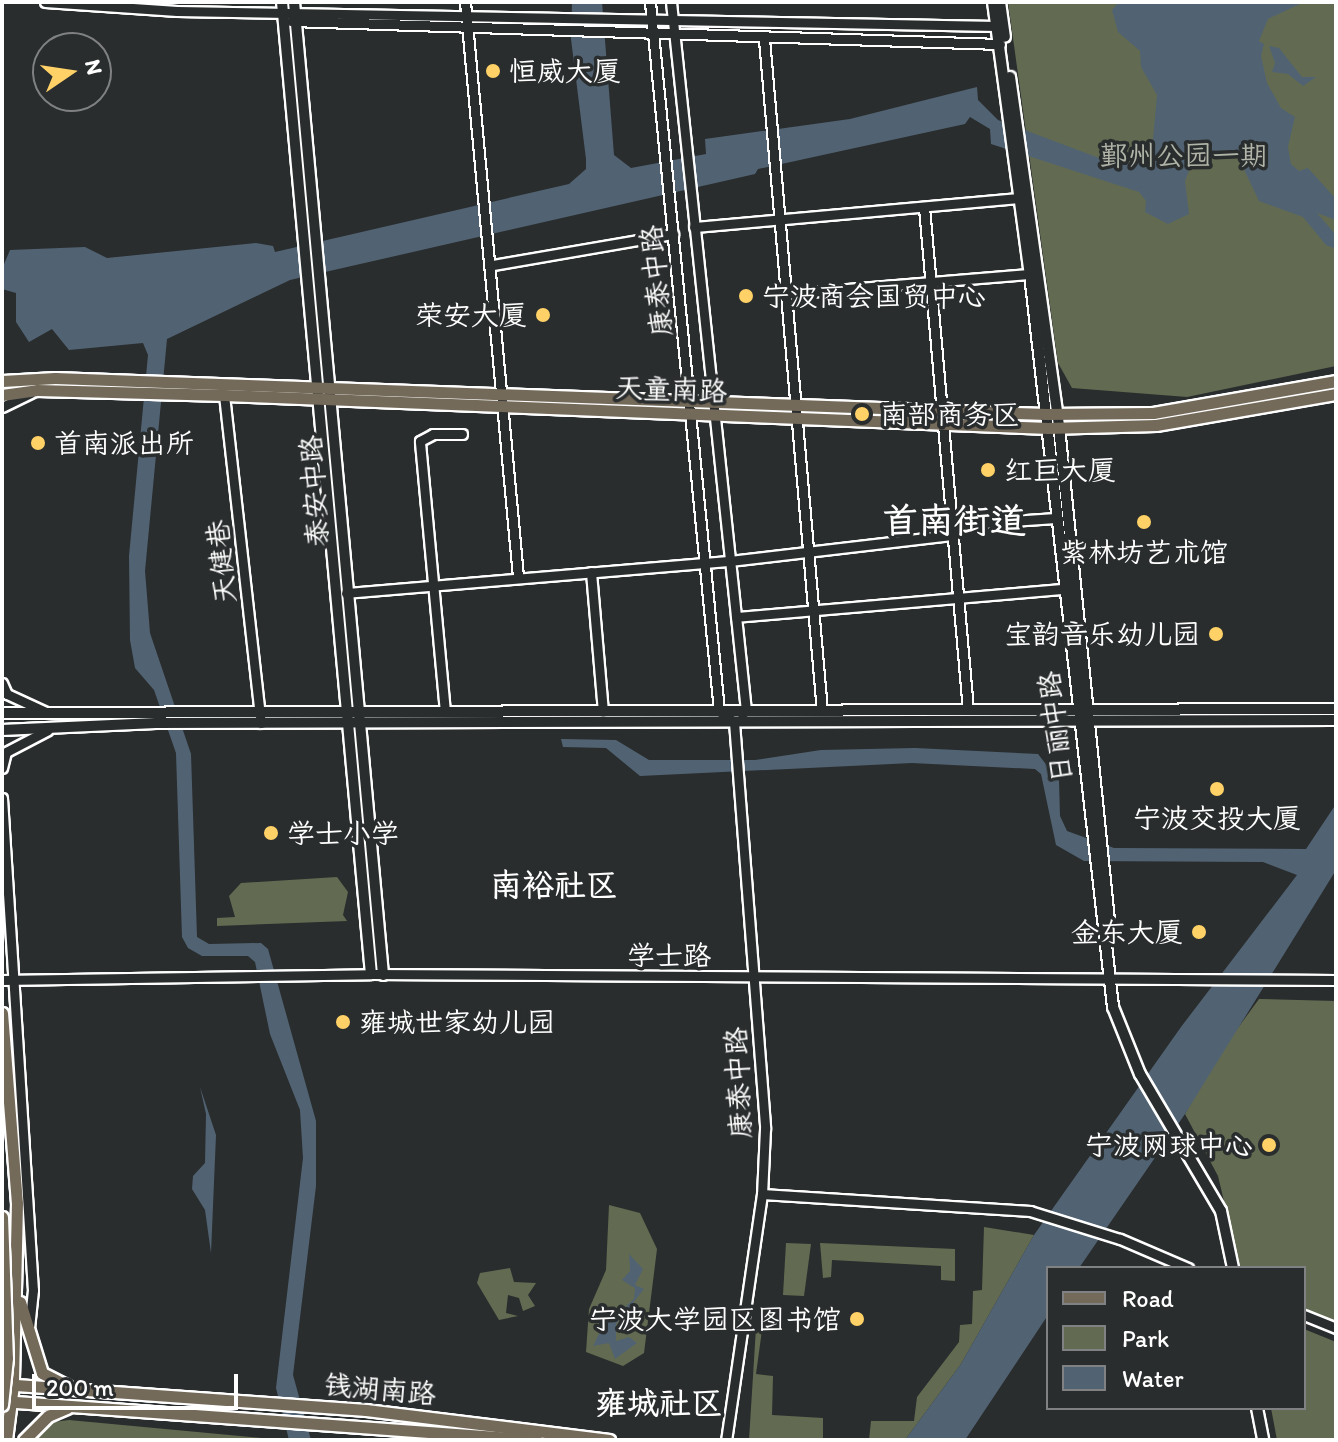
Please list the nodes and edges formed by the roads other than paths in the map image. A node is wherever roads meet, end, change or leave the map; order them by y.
1 (45, 2) edge
2 (465, 2) edge
3 (650, 2) edge
4 (671, 2) edge
5 (993, 2) edge
6 (1000, 2) edge
7 (281, 11) edge
8 (295, 11) edge
9 (466, 14) junction
10 (652, 19) junction
11 (673, 20) junction
12 (468, 27) junction
13 (1000, 27) junction
14 (654, 36) junction
15 (675, 37) junction
16 (764, 39) junction
17 (1000, 44) junction
18 (1012, 119) junction
19 (1017, 156) junction
20 (1020, 198) junction
21 (924, 207) junction
22 (779, 220) junction
23 (694, 227) junction
24 (673, 234) junction
25 (311, 246) junction
26 (493, 265) junction
27 (1030, 274) junction
28 (931, 282) junction
29 (785, 294) junction
30 (2, 374) edge
31 (2, 381) edge
32 (20, 381) junction
33 (1336, 381) edge
34 (37, 390) junction
35 (326, 394) junction
36 (1336, 394) edge
37 (2, 395) edge
38 (224, 395) junction
39 (504, 400) junction
40 (690, 401) junction
41 (713, 402) junction
42 (2, 407) edge
43 (794, 411) junction
44 (691, 414) junction
45 (1052, 414) junction
46 (714, 415) junction
47 (944, 419) junction
48 (1054, 428) junction
49 (462, 434) dead end
50 (1055, 518) junction
51 (953, 530) junction
52 (807, 552) junction
53 (730, 561) junction
54 (705, 563) junction
55 (591, 572) junction
56 (518, 577) junction
57 (433, 586) junction
58 (1063, 589) junction
59 (346, 593) junction
60 (958, 595) junction
61 (812, 608) junction
62 (736, 617) junction
63 (2, 683) edge
64 (1336, 709) edge
65 (968, 710) junction
66 (603, 711) junction
67 (719, 711) junction
68 (746, 711) junction
69 (822, 711) junction
70 (445, 712) junction
71 (2, 713) edge
72 (49, 713) junction
73 (1084, 715) junction
74 (260, 718) junction
75 (346, 718) junction
76 (359, 718) junction
77 (1336, 720) edge
78 (734, 722) junction
79 (58, 727) junction
80 (2, 730) edge
81 (2, 768) edge
82 (2, 798) edge
83 (371, 974) junction
84 (383, 975) junction
85 (754, 978) junction
86 (7, 979) edge
87 (1336, 980) edge
88 (1112, 983) junction
89 (2, 1013) edge
90 (762, 1194) junction
91 (2, 1217) edge
92 (1183, 1266) edge
93 (1233, 1266) edge
94 (17, 1295) junction
95 (1306, 1316) edge
96 (1336, 1328) edge
97 (28, 1329) junction
98 (8, 1384) edge
99 (75, 1389) junction
100 (5, 1403) edge
101 (72, 1406) junction
102 (1257, 1410) edge
103 (6, 1440) edge
104 (24, 1440) edge
105 (537, 1440) edge
106 (609, 1440) edge
107 (726, 1440) edge
108 (1263, 1440) edge

1 - 7 street
2 - 9 street
3 - 10 street, 康泰中路
4 - 11 street, 康泰中路
5 - 13 main road
6 - 13 main road
7 - 8 street
7 - 25 main road, 泰安中路
8 - 9 street
8 - 12 street
8 - 25 main road, 泰安中路
9 - 10 street
9 - 12 street
10 - 11 street
10 - 14 street, 康泰中路
11 - 13 street
11 - 15 street, 康泰中路
12 - 14 street
12 - 26 street
13 - 17 main road
13 - 18 main road
14 - 15 street
14 - 24 street, 康泰中路
15 - 16 street
15 - 23 street, 康泰中路
16 - 17 street
16 - 22 street
17 - 18 main road
18 - 19 main road
19 - 20 main road, 日丽中路
19 - 45 main road, 日丽中路
20 - 21 street
20 - 27 main road, 日丽中路
21 - 22 street
21 - 28 street
22 - 23 street
22 - 29 street
23 - 41 street, 康泰中路
24 - 26 street
24 - 40 street, 康泰中路
25 - 35 main road, 泰安中路
26 - 39 street
27 - 28 street
27 - 45 main road, 日丽中路
28 - 29 street
28 - 47 street
29 - 43 street
30 - 32 street
31 - 32 main road, 天童南路
32 - 35 main road, 天童南路
33 - 45 main road, 天童南路
34 - 37 main road, 天童南路
34 - 38 main road, 天童南路
34 - 42 street
35 - 38 main road, 天童南路
35 - 39 main road, 天童南路
35 - 59 main road, 泰安中路
35 - 75 main road, 泰安中路
36 - 48 main road, 天童南路
38 - 74 street, 天健巷
39 - 40 main road, 天童南路
39 - 44 main road, 天童南路
39 - 56 street
40 - 41 main road, 天童南路
40 - 44 street, 康泰中路
41 - 43 main road, 天童南路
41 - 46 street, 康泰中路
43 - 46 main road, 天童南路
43 - 47 main road, 天童南路
43 - 52 street
44 - 46 main road, 天童南路
44 - 54 street, 康泰中路
45 - 47 main road, 天童南路
45 - 48 main road, 日丽中路
46 - 53 street, 康泰中路
47 - 48 main road, 天童南路
47 - 51 street
48 - 50 main road, 日丽中路
48 - 73 main road, 日丽中路
49 - 57 street
50 - 51 street
50 - 58 main road, 日丽中路
51 - 52 street
51 - 60 street
52 - 53 street
52 - 61 street
53 - 54 street
53 - 62 street, 康泰中路
54 - 55 street
54 - 67 street, 康泰中路
55 - 56 street
55 - 66 street
56 - 57 street
57 - 59 street
57 - 70 street
58 - 60 street
58 - 73 main road, 日丽中路
59 - 76 main road, 泰安中路
60 - 61 street
60 - 65 street
61 - 62 street
61 - 69 street
62 - 68 street, 康泰中路
63 - 72 street
64 - 73 main road
65 - 69 main road
65 - 73 main road
66 - 67 main road
66 - 70 main road
67 - 68 main road
67 - 78 street
68 - 69 main road
68 - 78 street
70 - 76 main road
71 - 72 main road
72 - 74 main road
73 - 77 main road
73 - 78 main road
73 - 88 main road, 日丽中路
74 - 75 main road
74 - 79 main road
75 - 76 main road
75 - 83 main road, 泰安中路
76 - 78 main road
76 - 84 main road, 泰安中路
78 - 85 street, 康泰中路
79 - 80 main road
79 - 81 street
82 - 86 street
83 - 84 street, 学士路
83 - 86 street, 学士路
84 - 85 street, 学士路
85 - 88 street, 学士路
85 - 90 street, 康泰中路
86 - 97 street
87 - 88 street, 学士路
88 - 93 main road, 日丽中路
89 - 94 main road
90 - 92 street
90 - 107 street, 康泰中路
91 - 100 main road, bridge
94 - 97 main road
94 - 98 main road
95 - 96 street
97 - 99 main road
98 - 99 main road, 钱湖南路
98 - 100 main road
99 - 106 main road, 钱湖南路
100 - 101 main road, 钱湖南路
100 - 103 main road
101 - 104 main road
101 - 105 main road, 钱湖南路
102 - 108 main road

